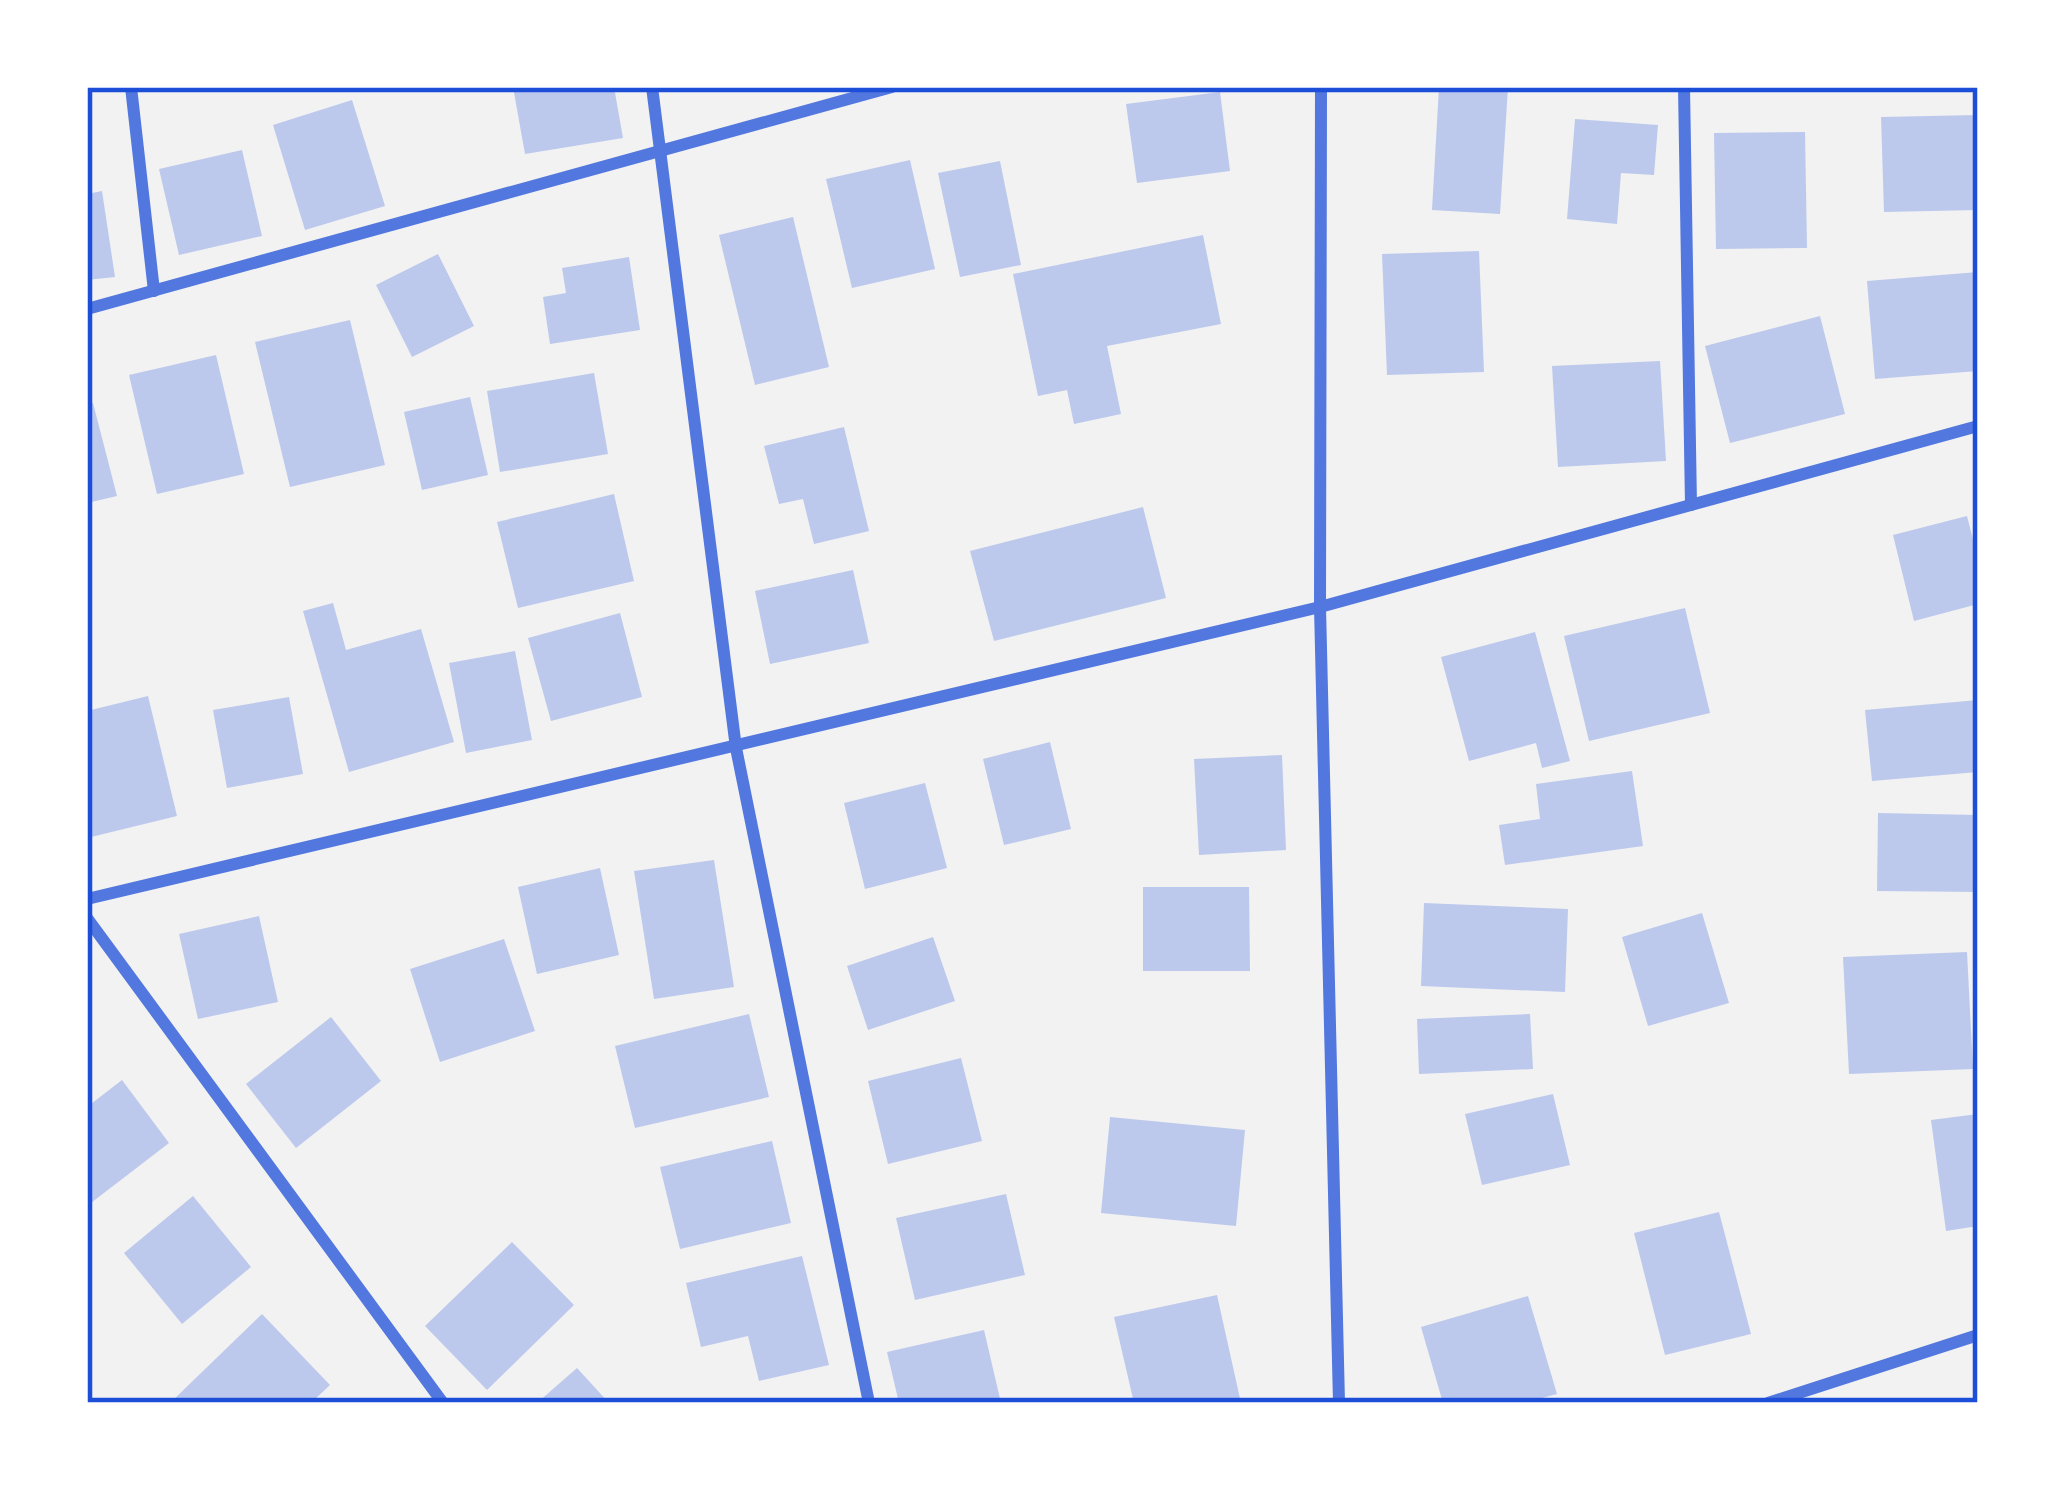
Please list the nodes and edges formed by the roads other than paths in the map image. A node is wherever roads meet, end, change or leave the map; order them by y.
1 (130, 87) edge
2 (652, 87) edge
3 (892, 87) edge
4 (1321, 87) edge
5 (1684, 87) edge
6 (659, 151) junction
7 (154, 291) junction
8 (87, 309) edge
9 (1978, 426) edge
10 (1690, 505) junction
11 (1320, 607) junction
12 (736, 748) junction
13 (87, 899) edge
14 (87, 918) edge
15 (1978, 1335) edge
16 (1789, 1400) edge
17 (443, 1403) edge
18 (869, 1403) edge
19 (1340, 1403) edge
20 (1768, 1403) edge

1 - 7 street
2 - 6 street
3 - 6 street
4 - 11 street
5 - 10 street
6 - 7 street
6 - 12 street
7 - 8 street
9 - 10 street
10 - 11 street
11 - 12 street
11 - 19 street
12 - 13 street
12 - 18 street
14 - 17 street
15 - 16 street
16 - 20 street

